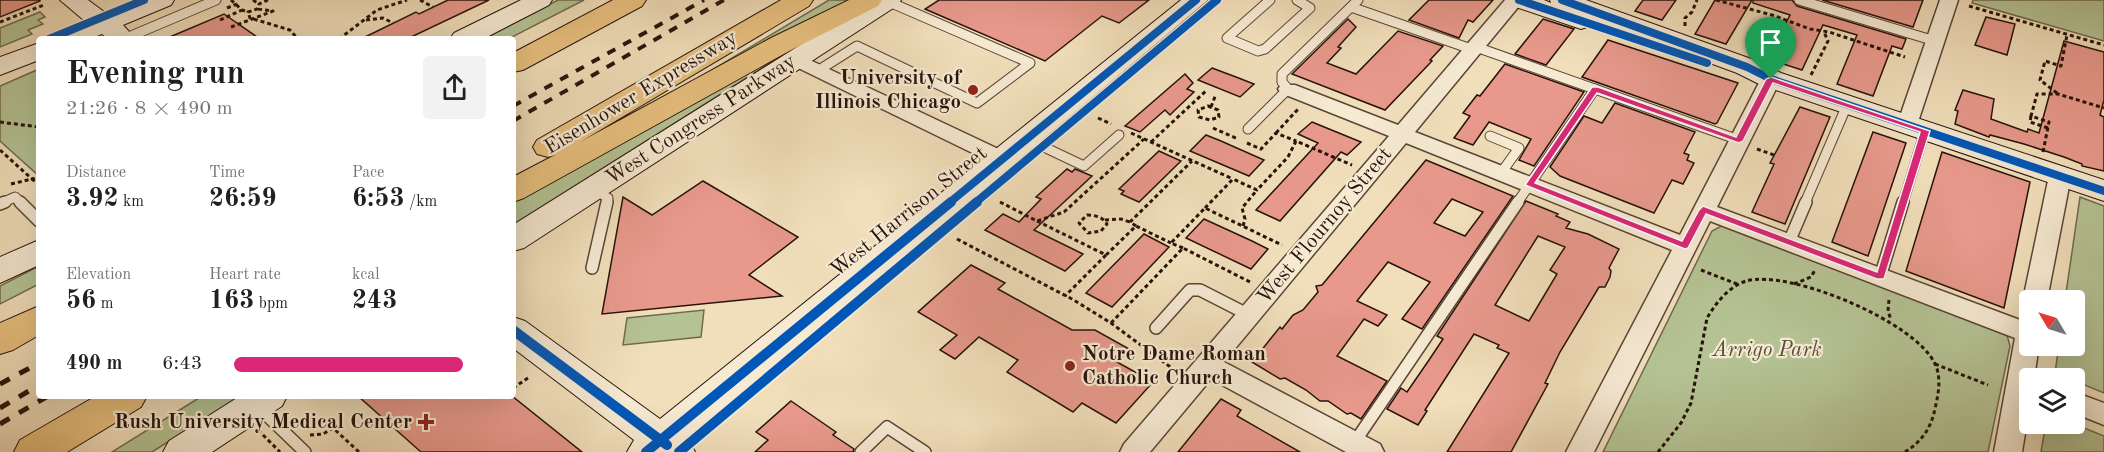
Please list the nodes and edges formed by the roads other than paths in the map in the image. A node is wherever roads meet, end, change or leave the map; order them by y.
1 (73, 0) edge
2 (162, 0) edge
3 (216, 0) edge
4 (540, 0) edge
5 (600, 0) edge
6 (633, 0) edge
7 (800, 0) edge
8 (882, 0) edge
9 (1196, 0) edge
10 (1216, 0) edge
11 (1270, 0) edge
12 (1297, 0) edge
13 (1517, 0) edge
14 (1562, 0) edge
15 (1799, 0) edge
16 (1949, 0) edge
17 (1354, 4) edge
18 (1590, 10) edge
19 (117, 34) edge
20 (97, 36) edge
21 (469, 36) edge
22 (1935, 41) junction
23 (516, 48) edge
24 (1475, 49) junction
25 (36, 52) edge
26 (516, 62) edge
27 (807, 64) junction
28 (0, 67) edge
29 (1771, 79) junction
30 (1288, 89) junction
31 (1595, 89) junction
32 (1847, 105) junction
33 (1916, 128) junction
34 (1248, 129) dead end
35 (1120, 131) road end
36 (1403, 135) junction
37 (1490, 136) dead end
38 (1748, 145) junction
39 (1024, 148) junction
40 (516, 166) edge
41 (2050, 168) junction
42 (1501, 173) junction
43 (1530, 185) junction
44 (516, 189) edge
45 (593, 189) junction
46 (2104, 191) edge
47 (0, 204) edge
48 (1703, 210) junction
49 (36, 218) edge
50 (516, 238) edge
51 (1789, 242) junction
52 (1685, 246) junction
53 (36, 253) edge
54 (592, 268) dead end
55 (0, 271) edge
56 (1885, 286) junction
57 (2036, 290) edge
58 (36, 305) edge
59 (1249, 315) junction
60 (0, 320) edge
61 (36, 321) edge
62 (2019, 326) edge
63 (1156, 328) dead end
64 (516, 332) edge
65 (0, 339) edge
66 (1207, 365) junction
67 (123, 399) edge
68 (2085, 406) edge
69 (2019, 407) edge
70 (260, 409) edge
71 (2104, 414) edge
72 (92, 417) junction
73 (1362, 448) edge
74 (666, 449) edge
75 (34, 452) edge
76 (55, 452) edge
77 (182, 452) edge
78 (305, 452) edge
79 (861, 452) edge
80 (925, 452) edge
81 (1134, 452) edge
82 (1580, 452) edge
83 (2008, 452) edge

1 - 19 street
2 - 19 street
3 - 19 lane
4 - 21 street
5 - 23 highway
6 - 26 highway
7 - 40 highway, Eisenhower Expressway
8 - 27 street, West Congress Parkway
8 - 27 lane
8 - 44 highway
9 - 39 street, West Harrison Street
10 - 39 street, West Harrison Street
11 - 12 lane
13 - 18 street
13 - 24 street, West Flournoy Street
14 - 18 street
15 - 22 lane
16 - 22 street
17 - 24 lane
17 - 30 lane
18 - 29 street
19 - 20 street
22 - 33 street
24 - 31 lane
24 - 36 street, West Flournoy Street
25 - 28 street
27 - 39 street
27 - 45 street, West Congress Parkway
29 - 32 street
29 - 38 street
30 - 34 lane
30 - 36 street
31 - 38 lane
31 - 43 lane
32 - 33 street
32 - 51 lane
33 - 41 street
33 - 56 lane
35 - 39 lane
36 - 42 street
36 - 59 street, West Flournoy Street
37 - 42 lane
38 - 48 street
39 - 74 street, West Harrison Street
41 - 46 street
41 - 57 street
42 - 43 street
43 - 52 street
43 - 73 lane
45 - 50 street, West Congress Parkway
45 - 54 lane
47 - 49 lane
48 - 51 street
48 - 52 street
51 - 56 street
52 - 82 street
53 - 55 street
56 - 62 street
58 - 60 highway
59 - 63 lane
59 - 66 street, West Flournoy Street
61 - 65 highway
64 - 74 street
66 - 73 street
66 - 81 street, West Flournoy Street
67 - 72 highway
68 - 71 street
69 - 83 street
70 - 77 street
70 - 78 lane
72 - 75 highway
72 - 76 highway
79 - 80 lane

